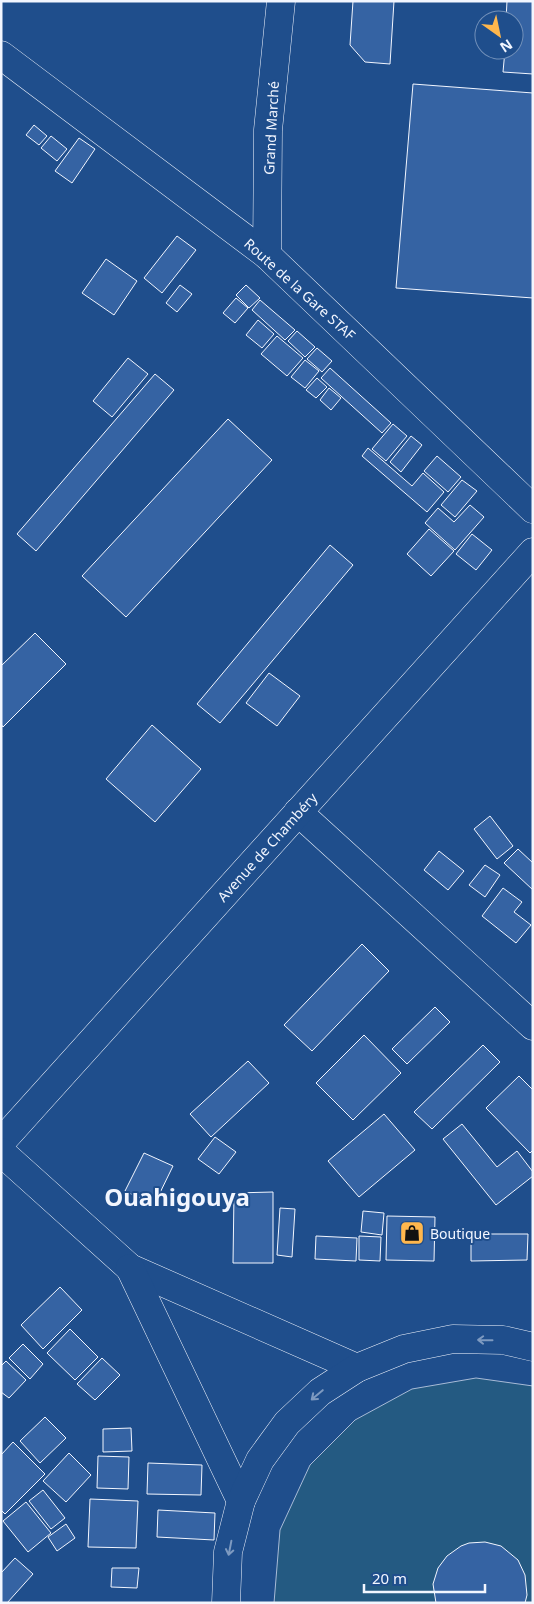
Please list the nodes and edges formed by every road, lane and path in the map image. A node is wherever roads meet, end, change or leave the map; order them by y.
1 (281, 1) edge
2 (1, 56) edge
3 (267, 255) junction
4 (533, 509) edge
5 (533, 552) edge
6 (298, 812) junction
7 (533, 1026) edge
8 (1, 1142) edge
9 (1, 1152) edge
10 (130, 1268) junction
11 (533, 1347) edge
12 (358, 1368) junction
13 (241, 1501) junction
14 (226, 1603) edge

1 - 3 street, Grand Marché
2 - 3 street, Route de la Gare STAF
3 - 4 street, Route de la Gare STAF
5 - 6 street, Avenue de Chambéry
6 - 7 street
6 - 8 street, Avenue de Chambéry
9 - 10 street
10 - 12 street
10 - 13 street
11 -> 12 street
12 -> 13 street
13 -> 14 street

